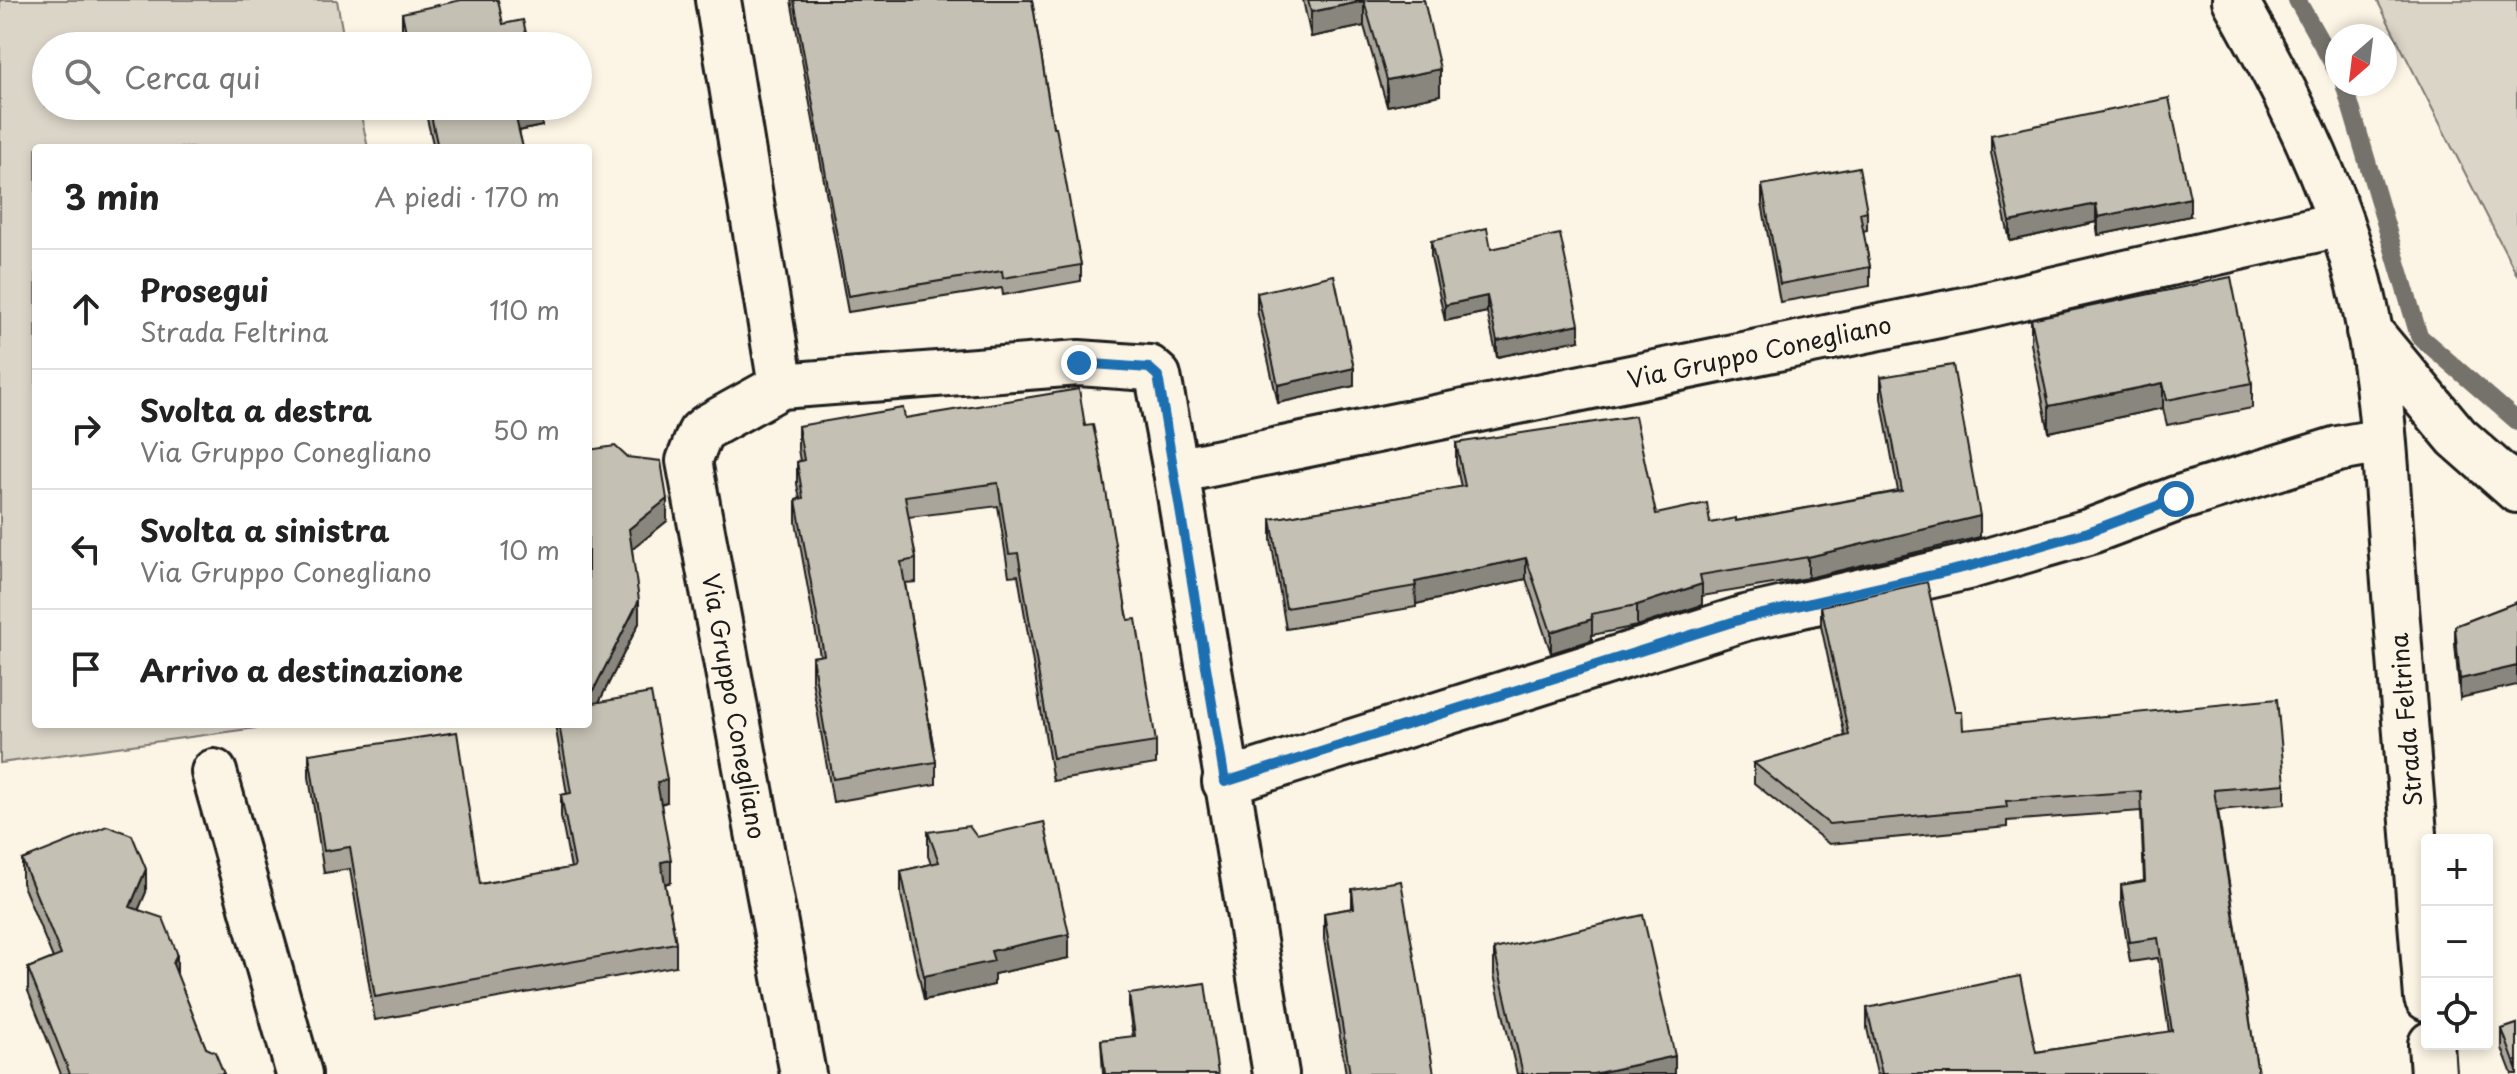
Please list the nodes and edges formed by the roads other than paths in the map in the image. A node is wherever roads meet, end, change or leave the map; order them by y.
1 (718, 0) edge
2 (2235, 0) edge
3 (2340, 224) junction
4 (2369, 331) junction
5 (781, 386) junction
6 (2383, 441) junction
7 (1176, 471) junction
8 (2517, 490) edge
9 (214, 772) dead end
10 (1225, 782) junction
11 (2425, 978) edge
12 (2431, 1050) edge
13 (299, 1074) edge
14 (803, 1074) edge
15 (1276, 1074) edge
16 (2433, 1074) edge

1 - 5 street
2 - 3 street, Strada Feltrina
3 - 4 street, Strada Feltrina
3 - 7 street, Via Gruppo Conegliano
4 - 6 street, Strada Feltrina
4 - 8 street
5 - 7 street, Via Gruppo Conegliano
5 - 14 street, Via Gruppo Conegliano
6 - 10 street
6 - 11 street, Strada Feltrina
7 - 10 street, Via Gruppo Conegliano
9 - 13 street
10 - 15 street, Via Gruppo Conegliano
12 - 16 street

